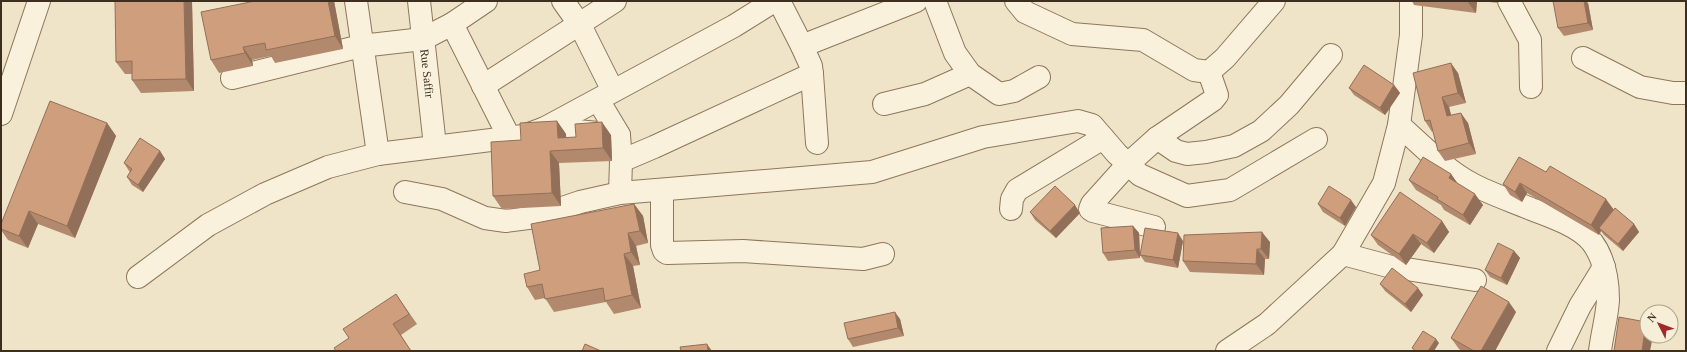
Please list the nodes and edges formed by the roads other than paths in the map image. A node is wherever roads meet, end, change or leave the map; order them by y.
1 (39, 1) edge
2 (356, 1) edge
3 (419, 1) edge
4 (486, 1) edge
5 (563, 1) edge
6 (615, 1) edge
7 (774, 1) edge
8 (780, 1) edge
9 (916, 1) edge
10 (935, 1) edge
11 (1016, 1) edge
12 (1274, 1) edge
13 (1411, 1) edge
14 (1509, 1) edge
15 (452, 24) junction
16 (580, 25) junction
17 (423, 39) junction
18 (362, 46) junction
19 (802, 46) junction
20 (1331, 55) dead end
21 (1583, 58) dead end
22 (1209, 72) junction
23 (812, 74) junction
24 (970, 74) junction
25 (1039, 77) dead end
26 (232, 78) dead end
27 (483, 86) junction
28 (1531, 88) dead end
29 (1686, 93) edge
30 (606, 95) junction
31 (884, 104) dead end
32 (1, 114) edge
33 (1399, 125) junction
34 (545, 128) junction
35 (619, 135) junction
36 (509, 137) junction
37 (1103, 138) junction
38 (1157, 138) junction
39 (1316, 139) dead end
40 (817, 143) dead end
41 (435, 146) junction
42 (378, 154) junction
43 (621, 161) junction
44 (1128, 164) junction
45 (662, 190) junction
46 (405, 192) dead end
47 (620, 193) junction
48 (1011, 209) dead end
49 (1154, 227) dead end
50 (883, 254) dead end
51 (1343, 254) junction
52 (1604, 267) junction
53 (138, 277) dead end
54 (1475, 280) dead end
55 (1227, 351) edge
56 (1558, 351) edge
57 (1600, 351) edge

1 - 32 street
2 - 18 street
3 - 17 street, Rue Saffir
4 - 15 street
5 - 16 street
6 - 16 street
7 - 30 street
8 - 19 street
9 - 19 street
10 - 24 street
11 - 22 street
12 - 22 street
13 - 33 street
14 - 28 street
15 - 17 street
15 - 27 street
16 - 27 street
16 - 30 street
17 - 18 street
17 - 41 street, Rue Saffir
18 - 26 street
18 - 42 street
19 - 23 street
20 - 38 street
21 - 29 street
22 - 38 street
23 - 40 street
23 - 43 street
24 - 25 street
24 - 31 street
27 - 36 street
30 - 34 street
30 - 35 street
33 - 51 street
33 - 52 street
34 - 35 street
34 - 36 street
35 - 43 street
36 - 41 street
37 - 44 street
37 - 45 street
37 - 48 street
38 - 44 street
39 - 44 street
41 - 42 street
42 - 53 street
43 - 47 street
44 - 49 street
45 - 47 street
45 - 50 street
46 - 47 street
51 - 54 street
51 - 55 street
52 - 56 street
52 - 57 street

